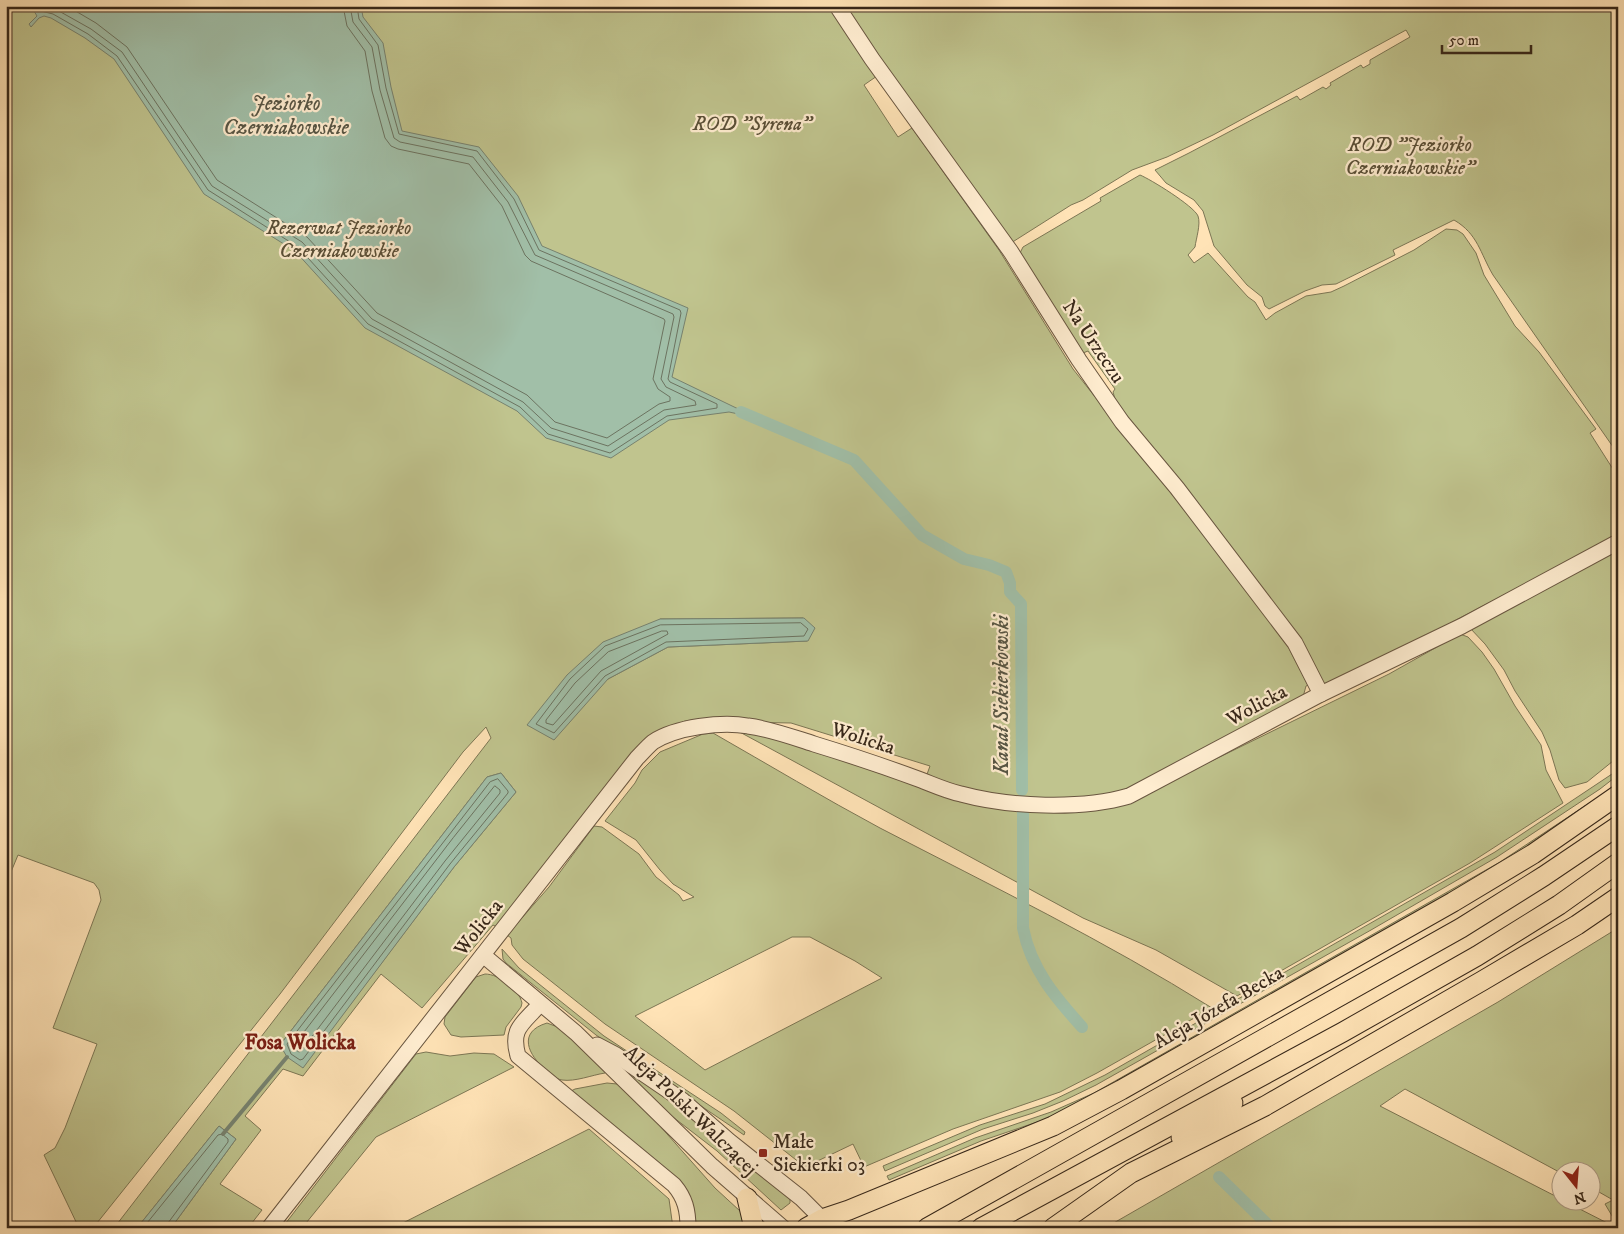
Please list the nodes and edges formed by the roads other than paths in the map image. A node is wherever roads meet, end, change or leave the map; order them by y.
1 (837, 6) edge
2 (1618, 542) edge
3 (1322, 694) junction
4 (1618, 795) edge
5 (1618, 826) edge
6 (1618, 864) edge
7 (1618, 896) edge
8 (483, 955) junction
9 (540, 1004) junction
10 (576, 1033) junction
11 (1254, 1045) junction
12 (1290, 1061) junction
13 (1053, 1126) junction
14 (1131, 1173) junction
15 (747, 1198) junction
16 (779, 1224) edge
17 (820, 1225) edge
18 (269, 1228) edge
19 (688, 1228) edge
20 (754, 1228) edge
21 (927, 1228) edge
22 (981, 1228) edge
23 (1053, 1228) edge

1 - 3 street, Na Urzeczu
2 - 3 street, Wolicka
3 - 8 street, Wolicka
4 - 13 main road, Aleja Józefa Becka
5 - 11 main road
6 - 12 main road
7 - 14 main road
8 - 9 street, Aleja Polski Walczącej
8 - 18 street, Wolicka
9 - 10 street, Aleja Polski Walczącej
9 - 19 street
10 - 15 street, Aleja Polski Walczącej
10 - 17 street, Aleja Polski Walczącej
11 - 13 main road
11 - 21 main road
12 - 14 main road
12 - 22 main road
13 - 17 main road, Aleja Józefa Becka
14 - 23 main road
15 - 16 street, Aleja Polski Walczącej
15 - 20 main road

